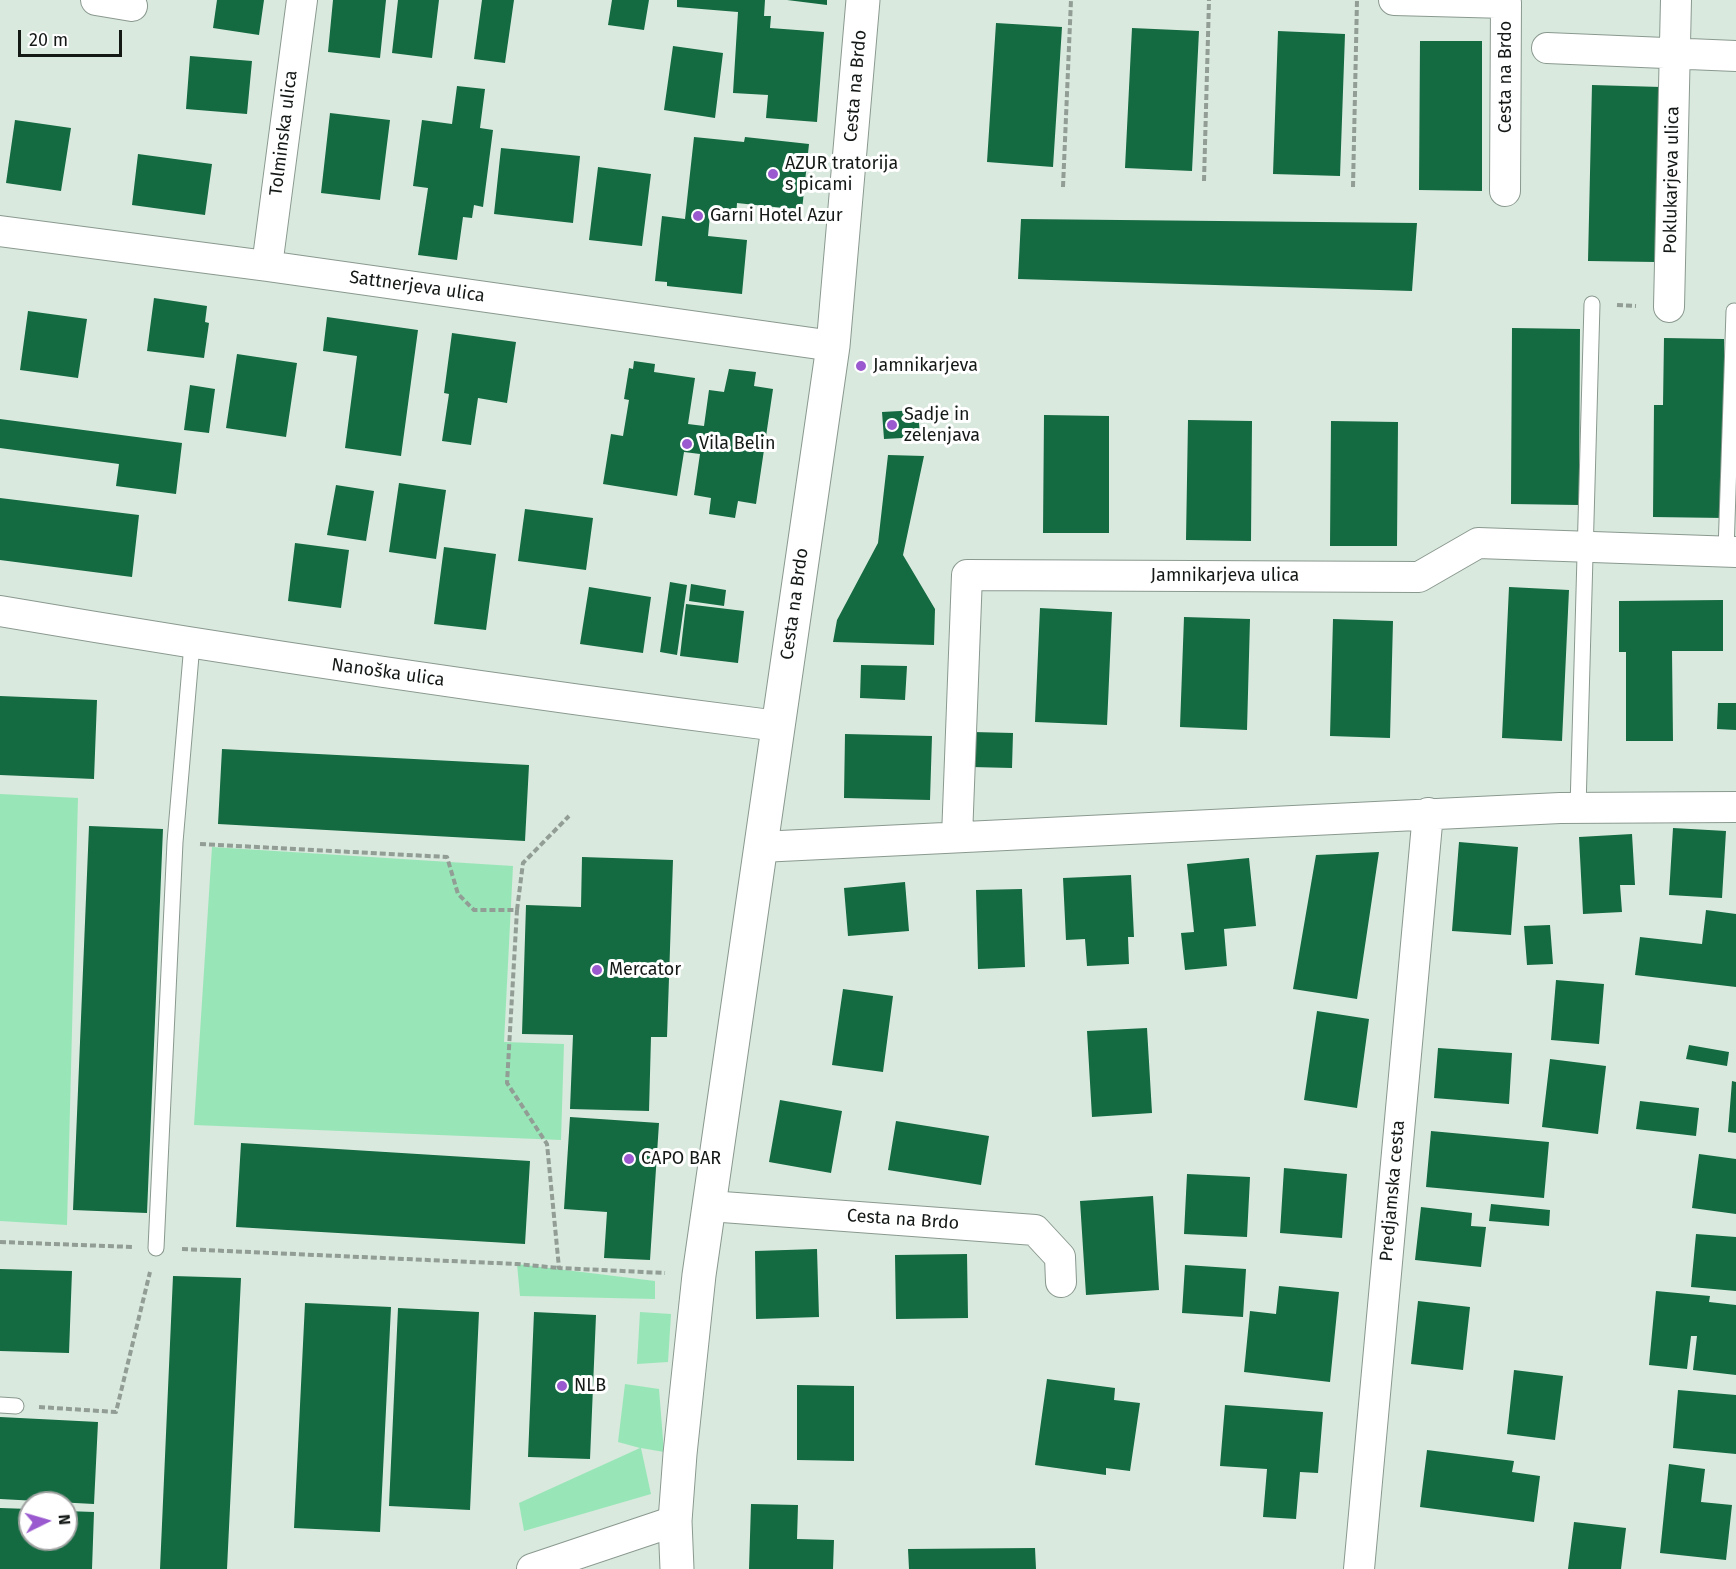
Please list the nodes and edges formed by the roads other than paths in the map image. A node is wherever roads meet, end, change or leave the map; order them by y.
1 (96, 0) edge
2 (302, 0) edge
3 (863, 0) edge
4 (1395, 0) edge
5 (1676, 0) edge
6 (132, 6) dead end
7 (1547, 48) dead end
8 (1674, 53) junction
9 (1736, 56) edge
10 (1505, 191) dead end
11 (0, 231) edge
12 (267, 266) junction
13 (1592, 304) dead end
14 (1669, 307) dead end
15 (1734, 311) dead end
16 (833, 346) junction
17 (1586, 547) junction
18 (1731, 552) edge
19 (0, 611) edge
20 (192, 644) junction
21 (778, 726) junction
22 (1736, 807) edge
23 (1578, 808) junction
24 (1428, 813) junction
25 (957, 837) junction
26 (760, 847) junction
27 (709, 1206) junction
28 (156, 1248) road end
29 (1061, 1282) dead end
30 (0, 1405) edge
31 (16, 1406) road end
32 (675, 1521) junction
33 (532, 1569) edge
34 (677, 1569) edge
35 (1359, 1569) edge

1 - 6 street
2 - 12 street, Tolminska ulica
3 - 16 street, Cesta na Brdo
4 - 10 street, Cesta na Brdo
5 - 8 street, Poklukarjeva ulica
7 - 8 street
8 - 9 street
8 - 14 street, Poklukarjeva ulica
11 - 12 street, Sattnerjeva ulica
12 - 16 street, Sattnerjeva ulica
13 - 17 lane
15 - 18 lane
16 - 21 street, Cesta na Brdo
17 - 18 street, Jamnikarjeva ulica
17 - 23 lane
17 - 25 street, Jamnikarjeva ulica
19 - 20 street, Nanoška ulica
20 - 21 street, Nanoška ulica
20 - 28 lane
21 - 26 street, Cesta na Brdo
22 - 23 street
23 - 24 street
24 - 25 street
24 - 35 street, Predjamska cesta
25 - 26 street
26 - 27 street, Cesta na Brdo
27 - 29 street, Cesta na Brdo
27 - 32 street, Cesta na Brdo
30 - 31 lane
32 - 33 street
32 - 34 street, Cesta na Brdo

